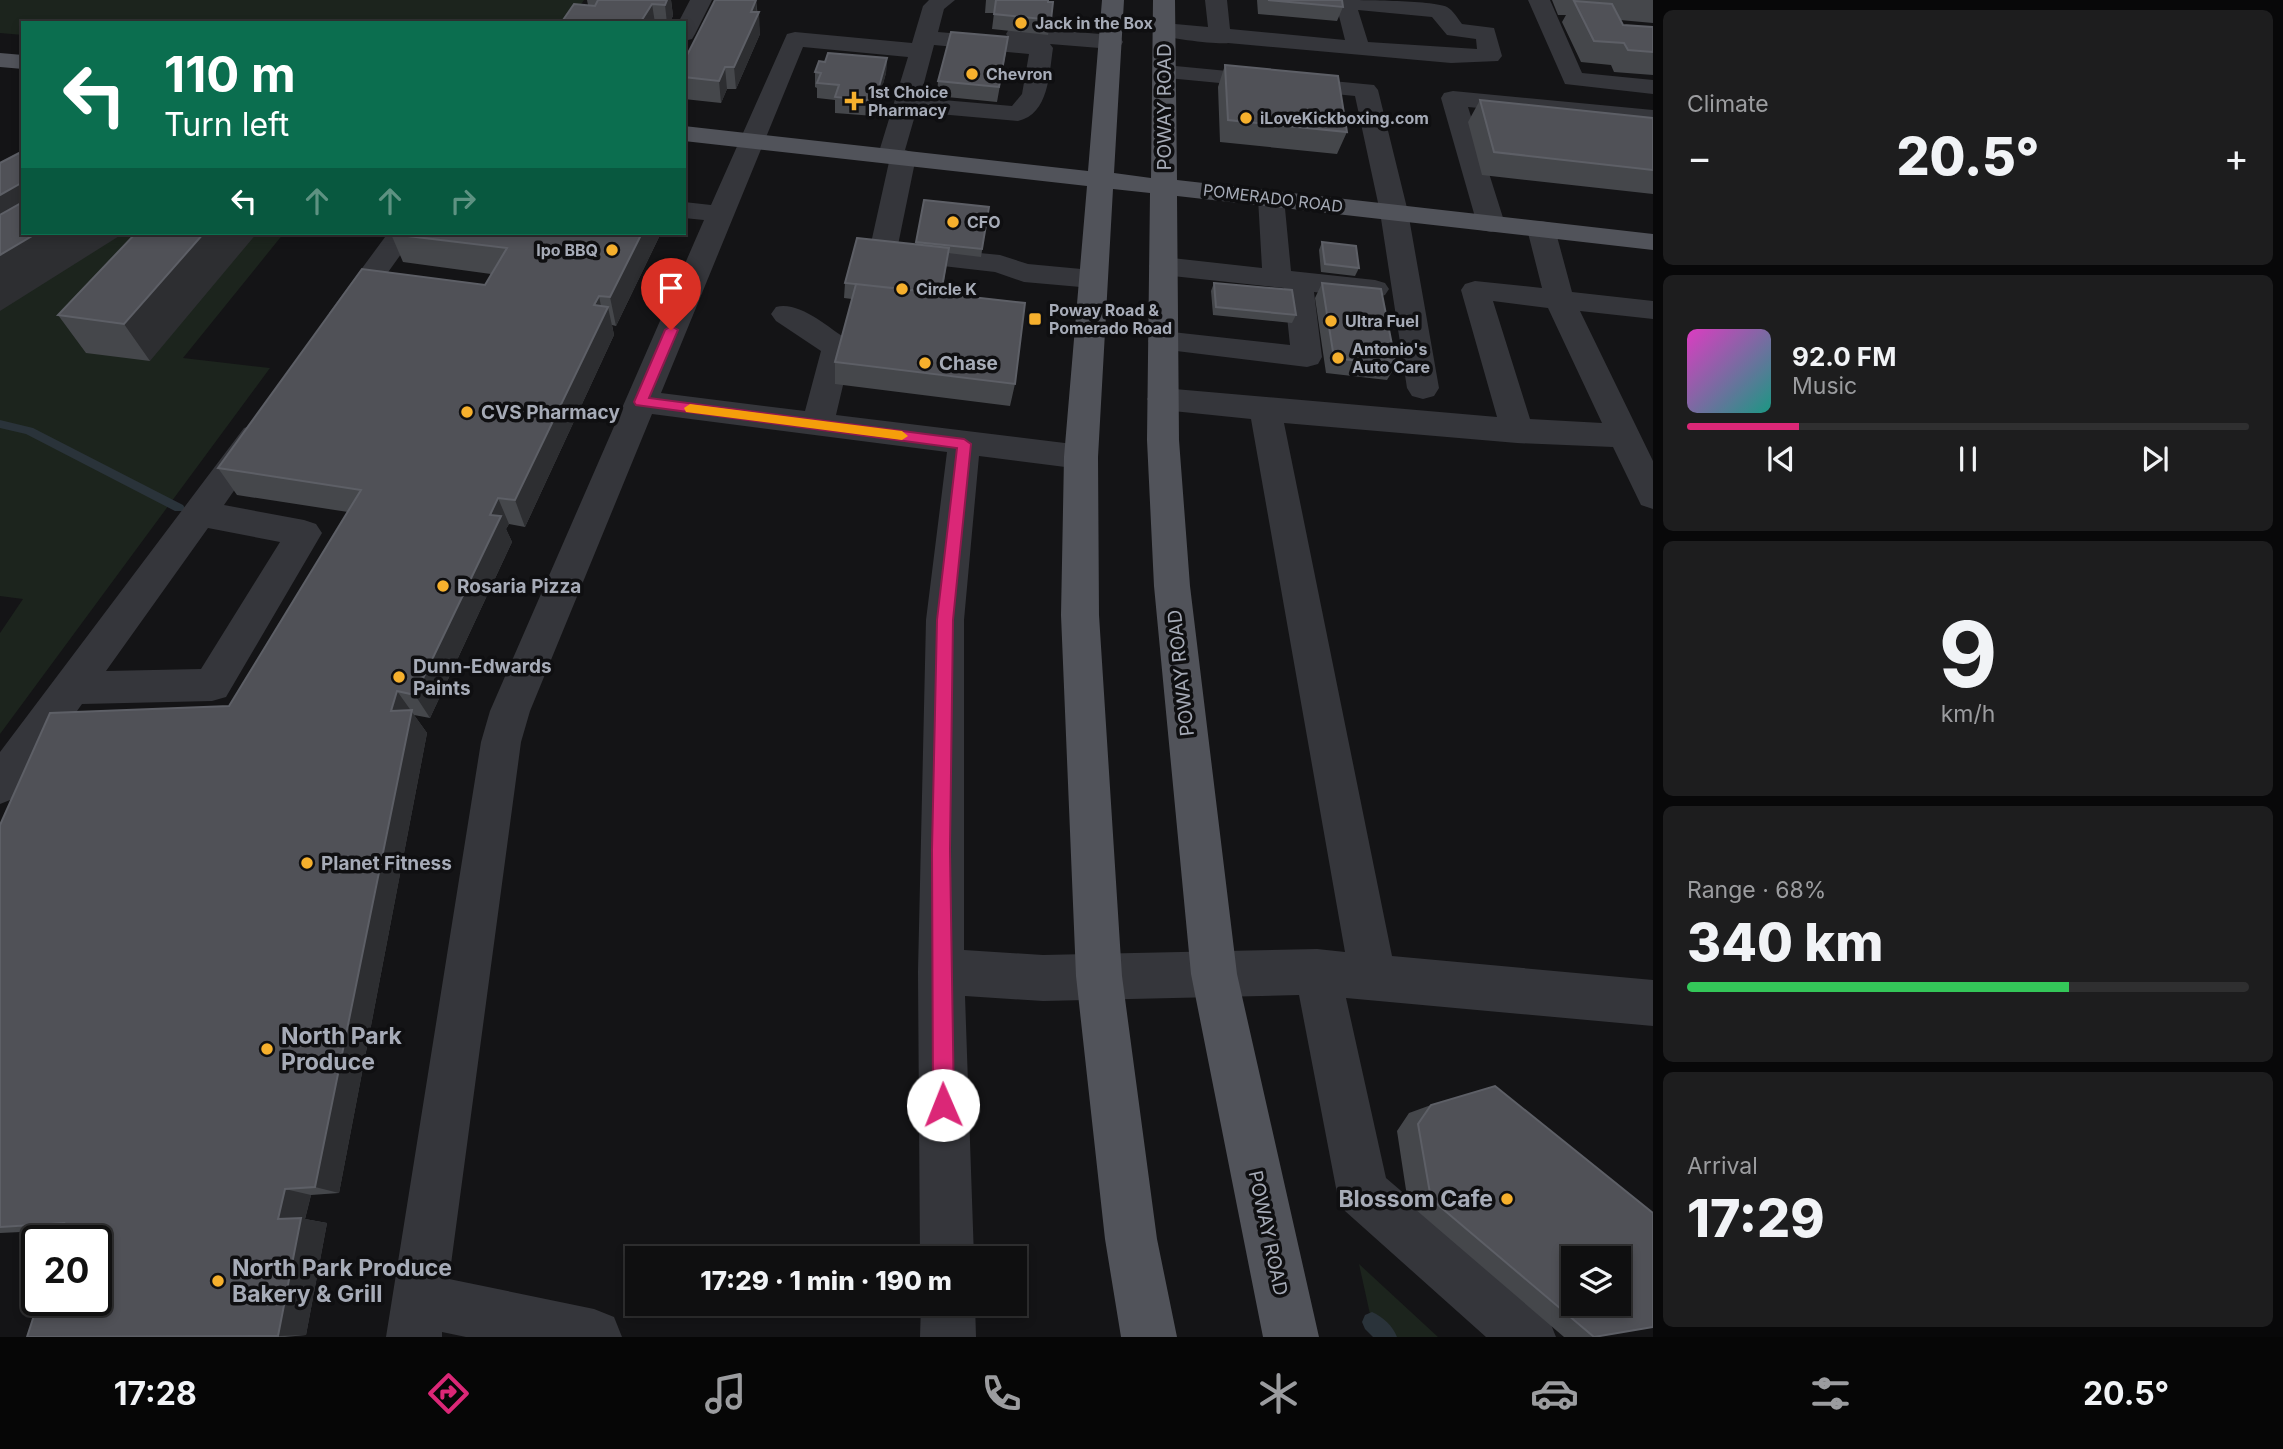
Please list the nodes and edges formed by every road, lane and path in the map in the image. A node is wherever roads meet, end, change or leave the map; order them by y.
1 (701, 0) edge
2 (1113, 0) edge
3 (1164, 0) edge
4 (1216, 0) edge
5 (1539, 0) edge
6 (1463, 3) edge
7 (931, 26) edge
8 (686, 30) edge
9 (1164, 30) junction
10 (1486, 33) junction
11 (1220, 37) junction
12 (1112, 41) junction
13 (1359, 48) junction
14 (0, 60) edge
15 (21, 62) edge
16 (1061, 64) junction
17 (1110, 68) junction
18 (1165, 72) junction
19 (1653, 87) edge
20 (906, 104) junction
21 (1653, 117) edge
22 (686, 133) edge
23 (752, 140) junction
24 (897, 156) junction
25 (1101, 178) junction
26 (1163, 186) junction
27 (1271, 198) junction
28 (686, 210) edge
29 (1394, 212) junction
30 (721, 214) junction
31 (1491, 223) junction
32 (1541, 229) junction
33 (401, 235) edge
34 (1653, 242) edge
35 (1163, 266) junction
36 (1092, 279) junction
37 (1287, 280) junction
38 (1408, 293) junction
39 (1559, 299) junction
40 (1653, 310) edge
41 (786, 314) dead end
42 (329, 334) edge
43 (1163, 341) junction
44 (1423, 388) dead end
45 (1163, 399) junction
46 (641, 402) junction
47 (1266, 411) junction
48 (273, 412) edge
49 (817, 425) junction
50 (1517, 430) junction
51 (1625, 436) junction
52 (964, 444) junction
53 (1081, 457) junction
54 (1653, 496) edge
55 (200, 513) junction
56 (72, 688) junction
57 (0, 785) edge
58 (941, 972) junction
59 (1317, 972) junction
60 (1214, 974) junction
61 (1099, 976) junction
62 (1373, 977) junction
63 (1653, 1003) edge
64 (947, 1246) edge
65 (948, 1316) edge
66 (417, 1319) edge
67 (594, 1337) edge
68 (948, 1337) edge
69 (1149, 1337) edge
70 (1291, 1337) edge
71 (1528, 1337) edge

1 - 8 lane
2 - 12 main road
3 - 9 main road, POWAY ROAD
4 - 11 lane
5 - 19 lane
6 - 10 lane
7 - 12 lane
7 - 16 lane
7 - 20 lane
7 - 23 lane
9 - 11 lane
9 - 18 main road, POWAY ROAD
10 - 13 lane
10 - 13 lane
11 - 13 lane
12 - 17 main road
14 - 15 main road
16 - 17 lane
16 - 20 lane
17 - 25 main road
18 - 26 main road, POWAY ROAD
18 - 29 lane
20 - 24 lane
21 - 31 lane
22 - 23 main road, POMERADO ROAD
23 - 24 main road, POMERADO ROAD
23 - 30 lane
24 - 25 main road, POMERADO ROAD
24 - 36 lane
25 - 26 main road, POMERADO ROAD
25 - 36 main road
26 - 27 main road, POMERADO ROAD
26 - 35 main road, POWAY ROAD
27 - 29 main road, POMERADO ROAD
27 - 37 lane
28 - 30 lane
29 - 31 main road, POMERADO ROAD
29 - 38 lane
30 - 46 lane
31 - 32 main road, POMERADO ROAD
32 - 34 main road, POMERADO ROAD
32 - 39 lane
33 - 42 lane
35 - 37 lane
35 - 43 main road, POWAY ROAD
36 - 53 main road
37 - 38 lane
37 - 43 lane
38 - 44 lane
39 - 40 lane
39 - 50 lane
39 - 51 lane
41 - 49 lane
43 - 45 main road, POWAY ROAD
45 - 47 lane
45 - 60 main road, POWAY ROAD
46 - 49 lane
46 - 66 lane
47 - 50 lane
47 - 62 lane
48 - 55 lane
49 - 52 lane
50 - 51 lane
51 - 54 lane
52 - 53 lane
52 - 58 lane
53 - 61 main road
55 - 56 lane
55 - 56 lane
56 - 57 lane
58 - 61 lane
58 - 64 lane
59 - 60 lane
59 - 62 lane
59 - 71 lane
60 - 61 lane
60 - 70 main road, POWAY ROAD
61 - 69 main road
62 - 63 lane
65 - 68 lane
66 - 67 lane

